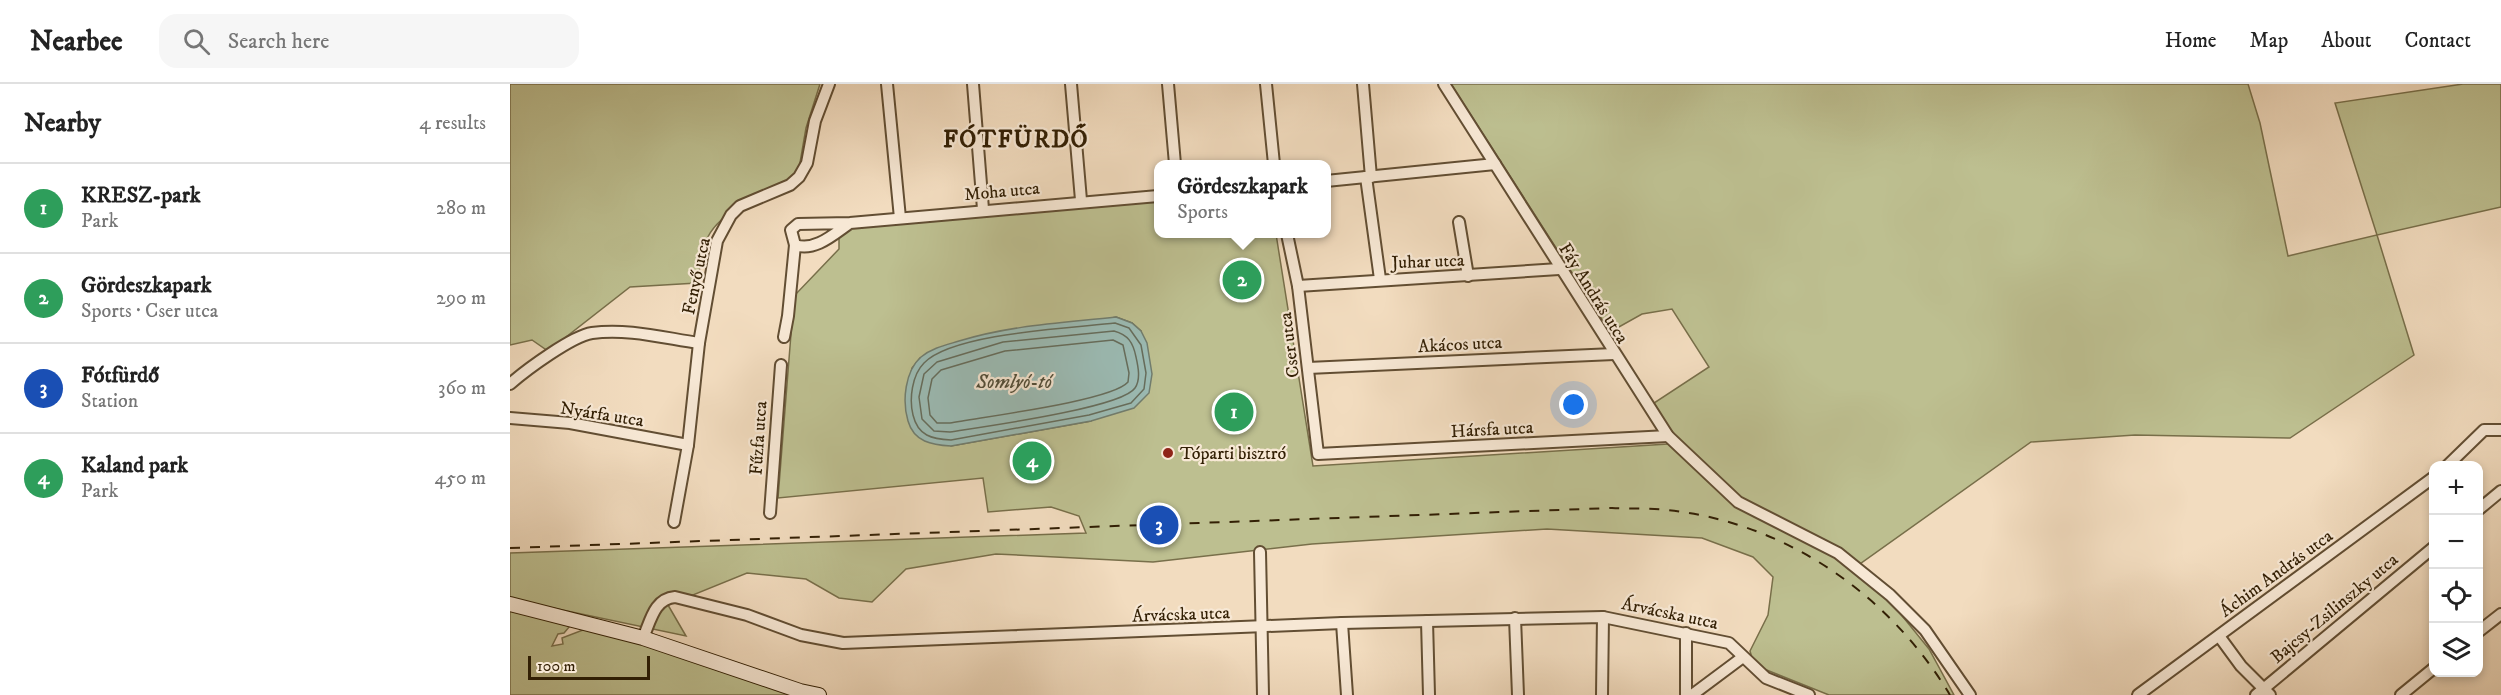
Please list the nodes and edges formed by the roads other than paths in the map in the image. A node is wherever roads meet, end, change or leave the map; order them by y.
1 (829, 84) edge
2 (887, 84) edge
3 (973, 84) edge
4 (1071, 84) edge
5 (1168, 84) edge
6 (1266, 84) edge
7 (1363, 84) edge
8 (1445, 84) edge
9 (1175, 160) edge
10 (1274, 160) edge
11 (1495, 164) junction
12 (1368, 177) junction
13 (1331, 181) edge
14 (1154, 196) edge
15 (1081, 200) junction
16 (983, 209) junction
17 (900, 218) junction
18 (1459, 222) dead end
19 (850, 223) junction
20 (1288, 238) edge
21 (795, 245) junction
22 (1559, 269) junction
23 (1468, 276) junction
24 (1380, 279) junction
25 (1298, 286) junction
26 (784, 337) dead end
27 (699, 344) junction
28 (1614, 354) junction
29 (781, 365) dead end
30 (1308, 368) junction
31 (510, 384) edge
32 (510, 418) edge
33 (2501, 430) edge
34 (1668, 436) junction
35 (688, 445) junction
36 (1318, 454) joint
37 (2451, 461) edge
38 (2429, 480) edge
39 (2501, 491) edge
40 (2483, 506) edge
41 (770, 513) dead end
42 (674, 522) dead end
43 (2429, 550) edge
44 (1260, 552) dead end
45 (510, 604) edge
46 (2501, 614) edge
47 (1604, 617) junction
48 (1515, 618) junction
49 (1427, 621) junction
50 (1342, 623) junction
51 (1261, 627) junction
52 (2483, 628) edge
53 (1686, 633) junction
54 (2219, 636) junction
55 (644, 638) junction
56 (1743, 657) junction
57 (2429, 671) edge
58 (2263, 692) edge
59 (819, 695) edge
60 (1263, 695) edge
61 (1347, 695) edge
62 (1429, 695) edge
63 (1518, 695) edge
64 (1602, 695) edge
65 (1686, 695) edge
66 (1692, 695) edge
67 (1809, 695) edge
68 (1970, 695) edge
69 (2138, 695) edge
70 (2401, 695) edge

1 - 27 street, Fenyő utca
2 - 17 street
3 - 16 street
4 - 15 street
5 - 9 street
6 - 10 street
7 - 12 street
8 - 11 street, Fáy András utca
11 - 12 street
11 - 22 street, Fáy András utca
12 - 13 street
12 - 24 street
14 - 15 street, Moha utca
15 - 16 street, Moha utca
16 - 17 street, Moha utca
17 - 19 street, Moha utca
18 - 23 street
19 - 21 street, Moha utca
19 - 21 street, Moha utca
20 - 25 street, Cser utca
21 - 26 street
22 - 23 street, Juhar utca
22 - 28 street, Fáy András utca
23 - 24 street, Juhar utca
24 - 25 street, Juhar utca
25 - 30 street, Cser utca
27 - 31 street
27 - 35 street, Fenyő utca
28 - 30 street, Akácos utca
28 - 34 street, Fáy András utca
29 - 41 street, Fűzfa utca
30 - 36 street, Cser utca
32 - 35 street, Nyárfa utca
33 - 37 street
34 - 36 street, Hársfa utca
34 - 68 street, Fáy András utca
35 - 42 street, Fenyő utca
38 - 54 street, Áchim András utca
39 - 40 street
43 - 58 street, Bajcsy-Zsilinszky utca
44 - 51 street
45 - 55 main road
46 - 52 street
47 - 48 street, Árvácska utca
47 - 53 street, Árvácska utca
47 - 64 street
48 - 49 street, Árvácska utca
48 - 63 street
49 - 50 street, Árvácska utca
49 - 62 street
50 - 51 street, Árvácska utca
50 - 61 street
51 - 55 street, Árvácska utca
51 - 60 street
53 - 56 street, Árvácska utca
53 - 65 street
54 - 58 street
54 - 69 street, Áchim András utca
55 - 59 main road
56 - 66 street
56 - 67 street, Árvácska utca
57 - 70 street

